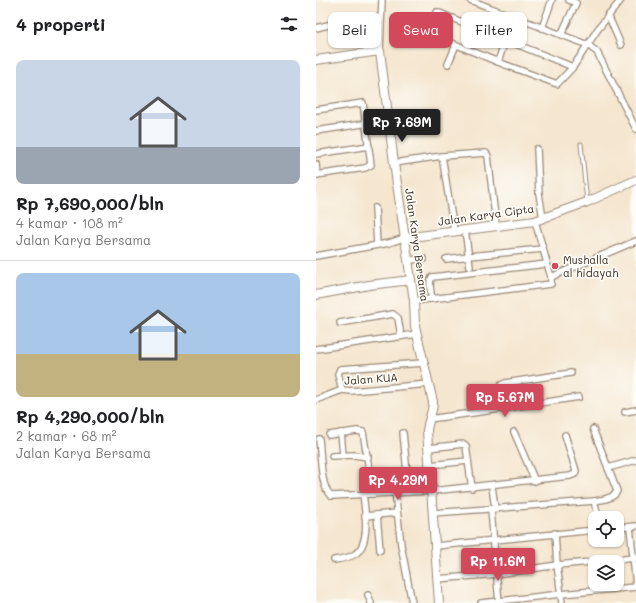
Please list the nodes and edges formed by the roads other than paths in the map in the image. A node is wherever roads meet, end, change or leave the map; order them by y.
1 (382, 0) edge
2 (470, 0) edge
3 (552, 0) edge
4 (569, 0) edge
5 (621, 0) edge
6 (500, 12) edge
7 (608, 15) junction
8 (381, 17) edge
9 (527, 22) edge
10 (328, 25) edge
11 (316, 28) edge
12 (542, 28) junction
13 (561, 35) junction
14 (453, 43) edge
15 (456, 44) junction
16 (588, 45) junction
17 (621, 45) dead end
18 (380, 48) edge
19 (503, 48) edge
20 (527, 48) edge
21 (380, 51) junction
22 (316, 60) edge
23 (498, 62) junction
24 (448, 64) dead end
25 (573, 67) junction
26 (316, 110) edge
27 (388, 120) junction
28 (367, 123) junction
29 (636, 129) edge
30 (316, 131) edge
31 (581, 144) dead end
32 (369, 146) junction
33 (537, 149) dead end
34 (316, 154) edge
35 (442, 156) junction
36 (394, 163) junction
37 (316, 164) edge
38 (317, 175) edge
39 (636, 180) edge
40 (587, 202) junction
41 (375, 208) dead end
42 (539, 220) junction
43 (496, 225) junction
44 (465, 229) junction
45 (454, 231) junction
46 (404, 238) junction
47 (636, 241) edge
48 (377, 245) junction
49 (543, 249) junction
50 (316, 256) edge
51 (469, 256) junction
52 (424, 259) dead end
53 (446, 259) dead end
54 (408, 260) junction
55 (547, 264) junction
56 (470, 267) dead end
57 (551, 278) junction
58 (411, 280) junction
59 (316, 295) edge
60 (432, 299) junction
61 (414, 301) junction
62 (340, 323) dead end
63 (417, 334) junction
64 (401, 336) junction
65 (316, 349) edge
66 (423, 363) junction
67 (571, 373) dead end
68 (429, 384) junction
69 (342, 390) junction
70 (579, 397) dead end
71 (316, 400) edge
72 (501, 409) junction
73 (636, 410) edge
74 (625, 412) dead end
75 (429, 419) junction
76 (593, 429) dead end
77 (514, 432) dead end
78 (341, 433) junction
79 (403, 433) dead end
80 (329, 435) dead end
81 (565, 435) dead end
82 (320, 439) dead end
83 (428, 448) junction
84 (344, 455) junction
85 (332, 456) dead end
86 (368, 457) junction
87 (636, 460) edge
88 (468, 461) junction
89 (429, 465) junction
90 (608, 468) junction
91 (535, 481) junction
92 (492, 486) junction
93 (472, 488) junction
94 (394, 492) junction
95 (409, 492) junction
96 (432, 492) junction
97 (363, 494) junction
98 (373, 494) junction
99 (594, 501) junction
100 (493, 510) junction
101 (597, 511) edge
102 (397, 513) junction
103 (433, 513) junction
104 (377, 515) junction
105 (365, 516) junction
106 (633, 526) edge
107 (588, 531) edge
108 (555, 534) junction
109 (495, 539) junction
110 (436, 546) junction
111 (380, 550) dead end
112 (634, 558) edge
113 (334, 560) dead end
114 (557, 566) junction
115 (497, 574) junction
116 (437, 579) junction
117 (636, 586) edge
118 (561, 594) junction
119 (368, 595) dead end
120 (499, 602) edge
121 (371, 603) edge
122 (412, 603) edge
123 (439, 603) edge
124 (481, 603) edge
125 (562, 603) edge

1 - 8 street, Jalan Karya Bersama
2 - 6 street
3 - 12 street
4 - 13 street
5 - 7 street
7 - 16 street
7 - 17 street
9 - 12 street
10 - 11 street
12 - 13 street
13 - 16 street
14 - 15 street
15 - 23 street
15 - 24 street
16 - 25 street
16 - 29 street
18 - 21 street, Jalan Karya Bersama
19 - 23 street
20 - 25 street
21 - 22 street
21 - 27 street, Jalan Karya Bersama
23 - 25 street
26 - 28 street
27 - 28 street
27 - 36 street, Jalan Karya Bersama
28 - 30 street
28 - 32 street
31 - 40 lane
32 - 34 street
32 - 38 street
33 - 42 street
35 - 36 street
35 - 43 street
35 - 45 street
36 - 46 street, Jalan Karya Bersama
37 - 38 street
39 - 40 street, Jalan Karya Cipta
40 - 42 street, Jalan Karya Cipta
41 - 48 street
42 - 43 street, Jalan Karya Cipta
42 - 49 street
43 - 44 street, Jalan Karya Cipta
44 - 45 street, Jalan Karya Cipta
44 - 51 street
45 - 46 street, Jalan Karya Cipta
46 - 48 street
46 - 54 street, Jalan Karya Bersama
47 - 57 street
48 - 50 street
49 - 51 street
49 - 55 street
51 - 53 street
51 - 56 street
52 - 54 street
54 - 58 street, Jalan Karya Bersama
55 - 57 street
55 - 60 street
57 - 60 street
58 - 59 street
58 - 61 street, Jalan Karya Bersama
60 - 61 street
61 - 63 street, Jalan Karya Bersama
62 - 64 street
63 - 64 street
63 - 66 street, Jalan Karya Bersama
64 - 65 street
66 - 68 street, Jalan Karya Bersama
66 - 69 street
67 - 72 street
68 - 69 street, Jalan KUA
68 - 75 street, Jalan Karya Bersama
69 - 71 street, Jalan KUA
70 - 72 street
72 - 75 street
73 - 74 street
75 - 83 street, Jalan Karya Bersama
76 - 90 street
77 - 91 street
78 - 80 street
78 - 84 street
78 - 86 street
79 - 95 street
81 - 91 street
82 - 97 street
83 - 88 street
83 - 89 street, Jalan Karya Bersama
84 - 85 street
84 - 86 street
86 - 98 street
87 - 90 street
88 - 89 street
88 - 93 street
89 - 96 street, Jalan Karya Bersama
90 - 99 street
91 - 92 street
92 - 93 street
92 - 100 street
93 - 96 street
94 - 95 street
94 - 98 street
94 - 102 street
95 - 96 street
96 - 103 street, Jalan Karya Bersama
97 - 98 street
97 - 105 street
99 - 100 street
99 - 101 street
100 - 103 street
100 - 109 street
102 - 104 street
102 - 122 street
103 - 110 street, Jalan Karya Bersama
104 - 105 street
104 - 111 street
105 - 113 street
106 - 112 street
107 - 108 street
108 - 109 street
108 - 114 street
109 - 110 street
109 - 115 street
110 - 116 street, Jalan Karya Bersama
112 - 114 street
112 - 117 street
114 - 115 street
114 - 118 street
115 - 116 street
115 - 120 street
116 - 123 street, Jalan Karya Bersama
117 - 118 street
118 - 120 street
118 - 125 street
119 - 121 street
120 - 124 street

